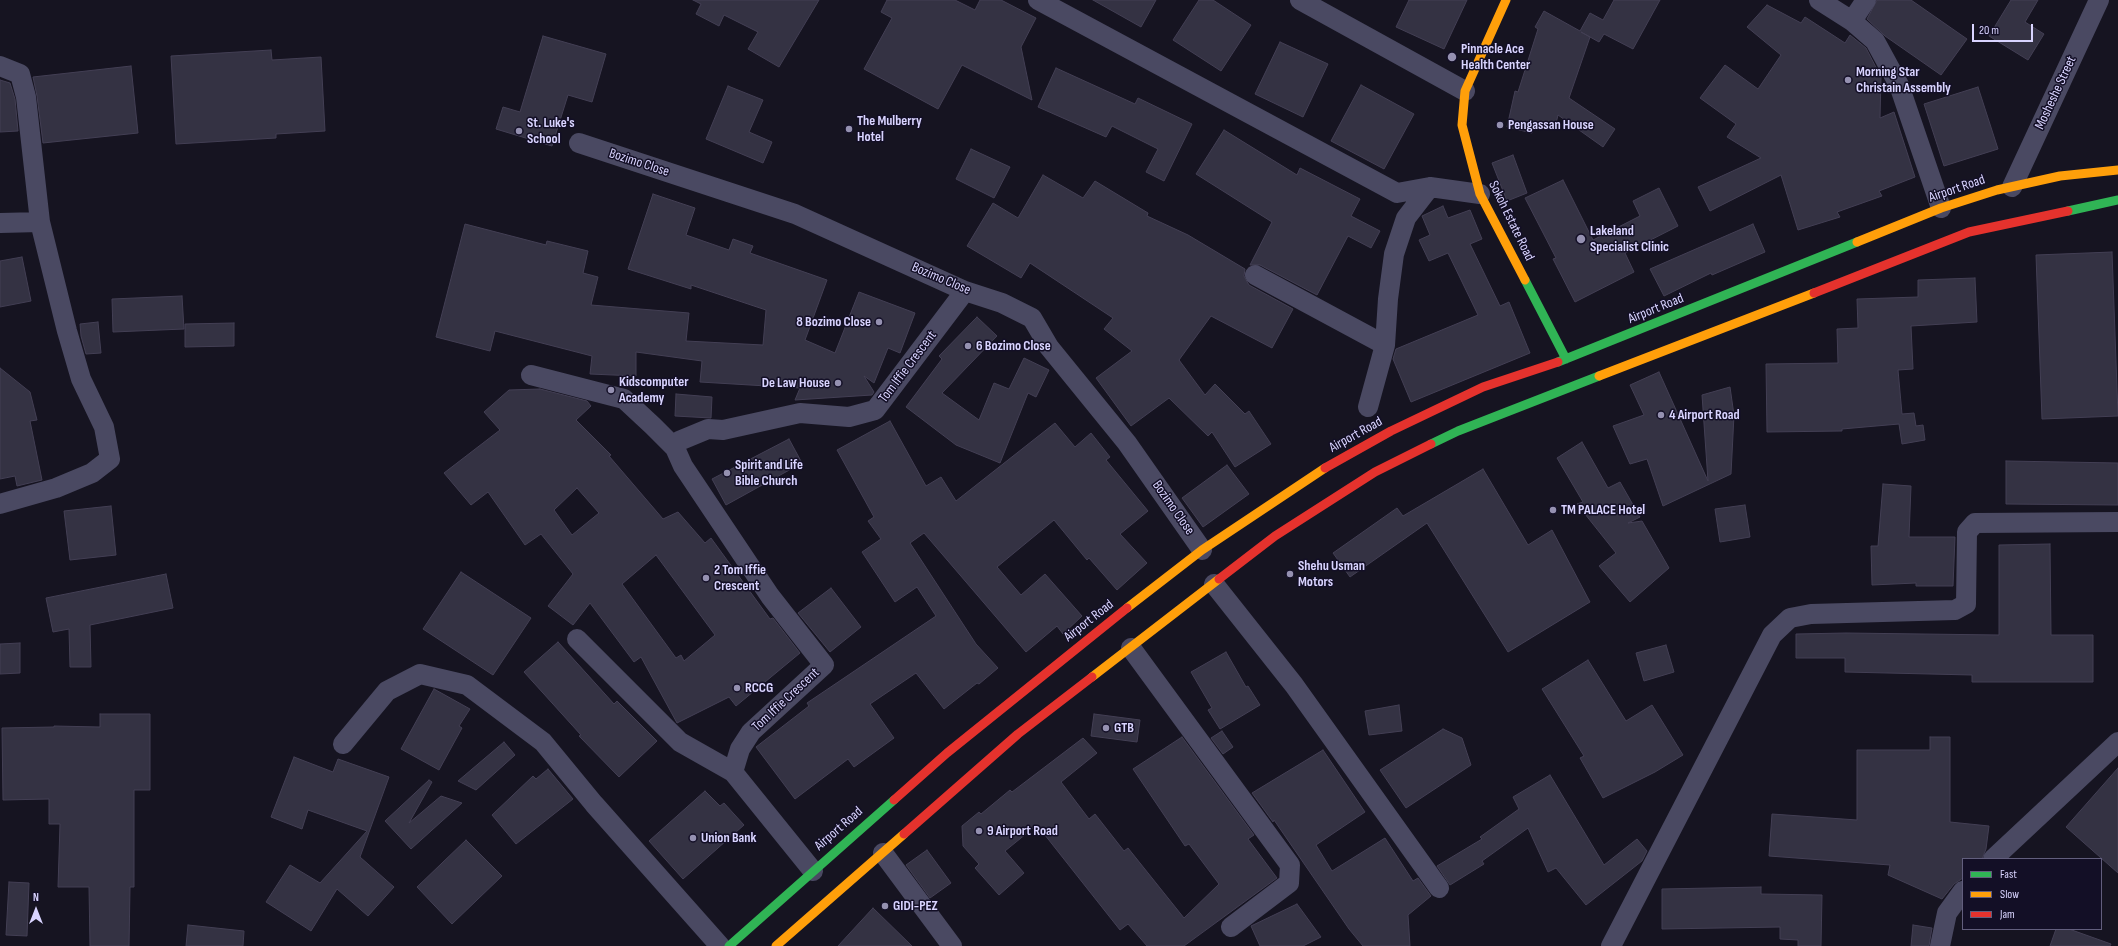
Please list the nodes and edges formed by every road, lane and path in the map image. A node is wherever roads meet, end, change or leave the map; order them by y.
1 (1038, 0) edge
2 (1300, 0) edge
3 (1506, 0) edge
4 (1819, 0) edge
5 (1866, 0) edge
6 (2100, 0) edge
7 (1852, 22) junction
8 (0, 66) edge
9 (1465, 91) junction
10 (579, 143) dead end
11 (2118, 170) edge
12 (1430, 187) junction
13 (2012, 187) junction
14 (1480, 194) junction
15 (2118, 200) edge
16 (1941, 208) junction
17 (40, 222) junction
18 (0, 223) edge
19 (1255, 275) dead end
20 (965, 291) junction
21 (1385, 345) junction
22 (1566, 359) junction
23 (531, 375) dead end
24 (1368, 407) dead end
25 (675, 448) junction
26 (0, 504) edge
27 (2118, 522) edge
28 (1202, 550) junction
29 (1214, 584) junction
30 (577, 639) dead end
31 (1131, 648) junction
32 (1074, 650) junction
33 (1095, 675) junction
34 (2118, 742) edge
35 (343, 744) dead end
36 (733, 772) junction
37 (883, 853) junction
38 (1994, 858) edge
39 (813, 871) junction
40 (1439, 888) dead end
41 (1962, 892) edge
42 (1231, 927) dead end
43 (720, 946) edge
44 (729, 946) edge
45 (776, 946) edge
46 (952, 946) edge
47 (1611, 946) edge
48 (1940, 946) edge

1 - 12 street
2 - 9 street
3 - 9 main road, Sokoh Estate Road
4 - 7 street
5 - 7 street
6 - 13 street, Mosheshe Street
7 - 16 street
8 - 17 street
9 - 14 main road, Sokoh Estate Road
10 - 20 street, Bozimo Close
11 - 13 main road, Airport Road
12 - 14 street
12 - 21 street
13 - 16 main road, Airport Road
14 - 22 main road, Sokoh Estate Road
15 - 29 main road
16 - 22 main road, Airport Road
17 - 18 street
17 - 26 street
19 - 21 street
20 - 25 street, Tom Iffie Crescent
20 - 28 street, Bozimo Close
21 - 24 street
22 - 28 main road, Airport Road
23 - 25 street, Tom Iffie Crescent
25 - 36 street, Tom Iffie Crescent
27 - 47 street
28 - 32 main road, Airport Road
29 - 31 main road
29 - 40 street
30 - 36 street
31 - 33 main road
31 - 42 street
32 - 33 main road
32 - 39 main road, Airport Road
33 - 37 main road
34 - 38 street
35 - 43 street
36 - 39 street
37 - 45 main road
37 - 46 street
39 - 44 main road, Airport Road
41 - 48 street

